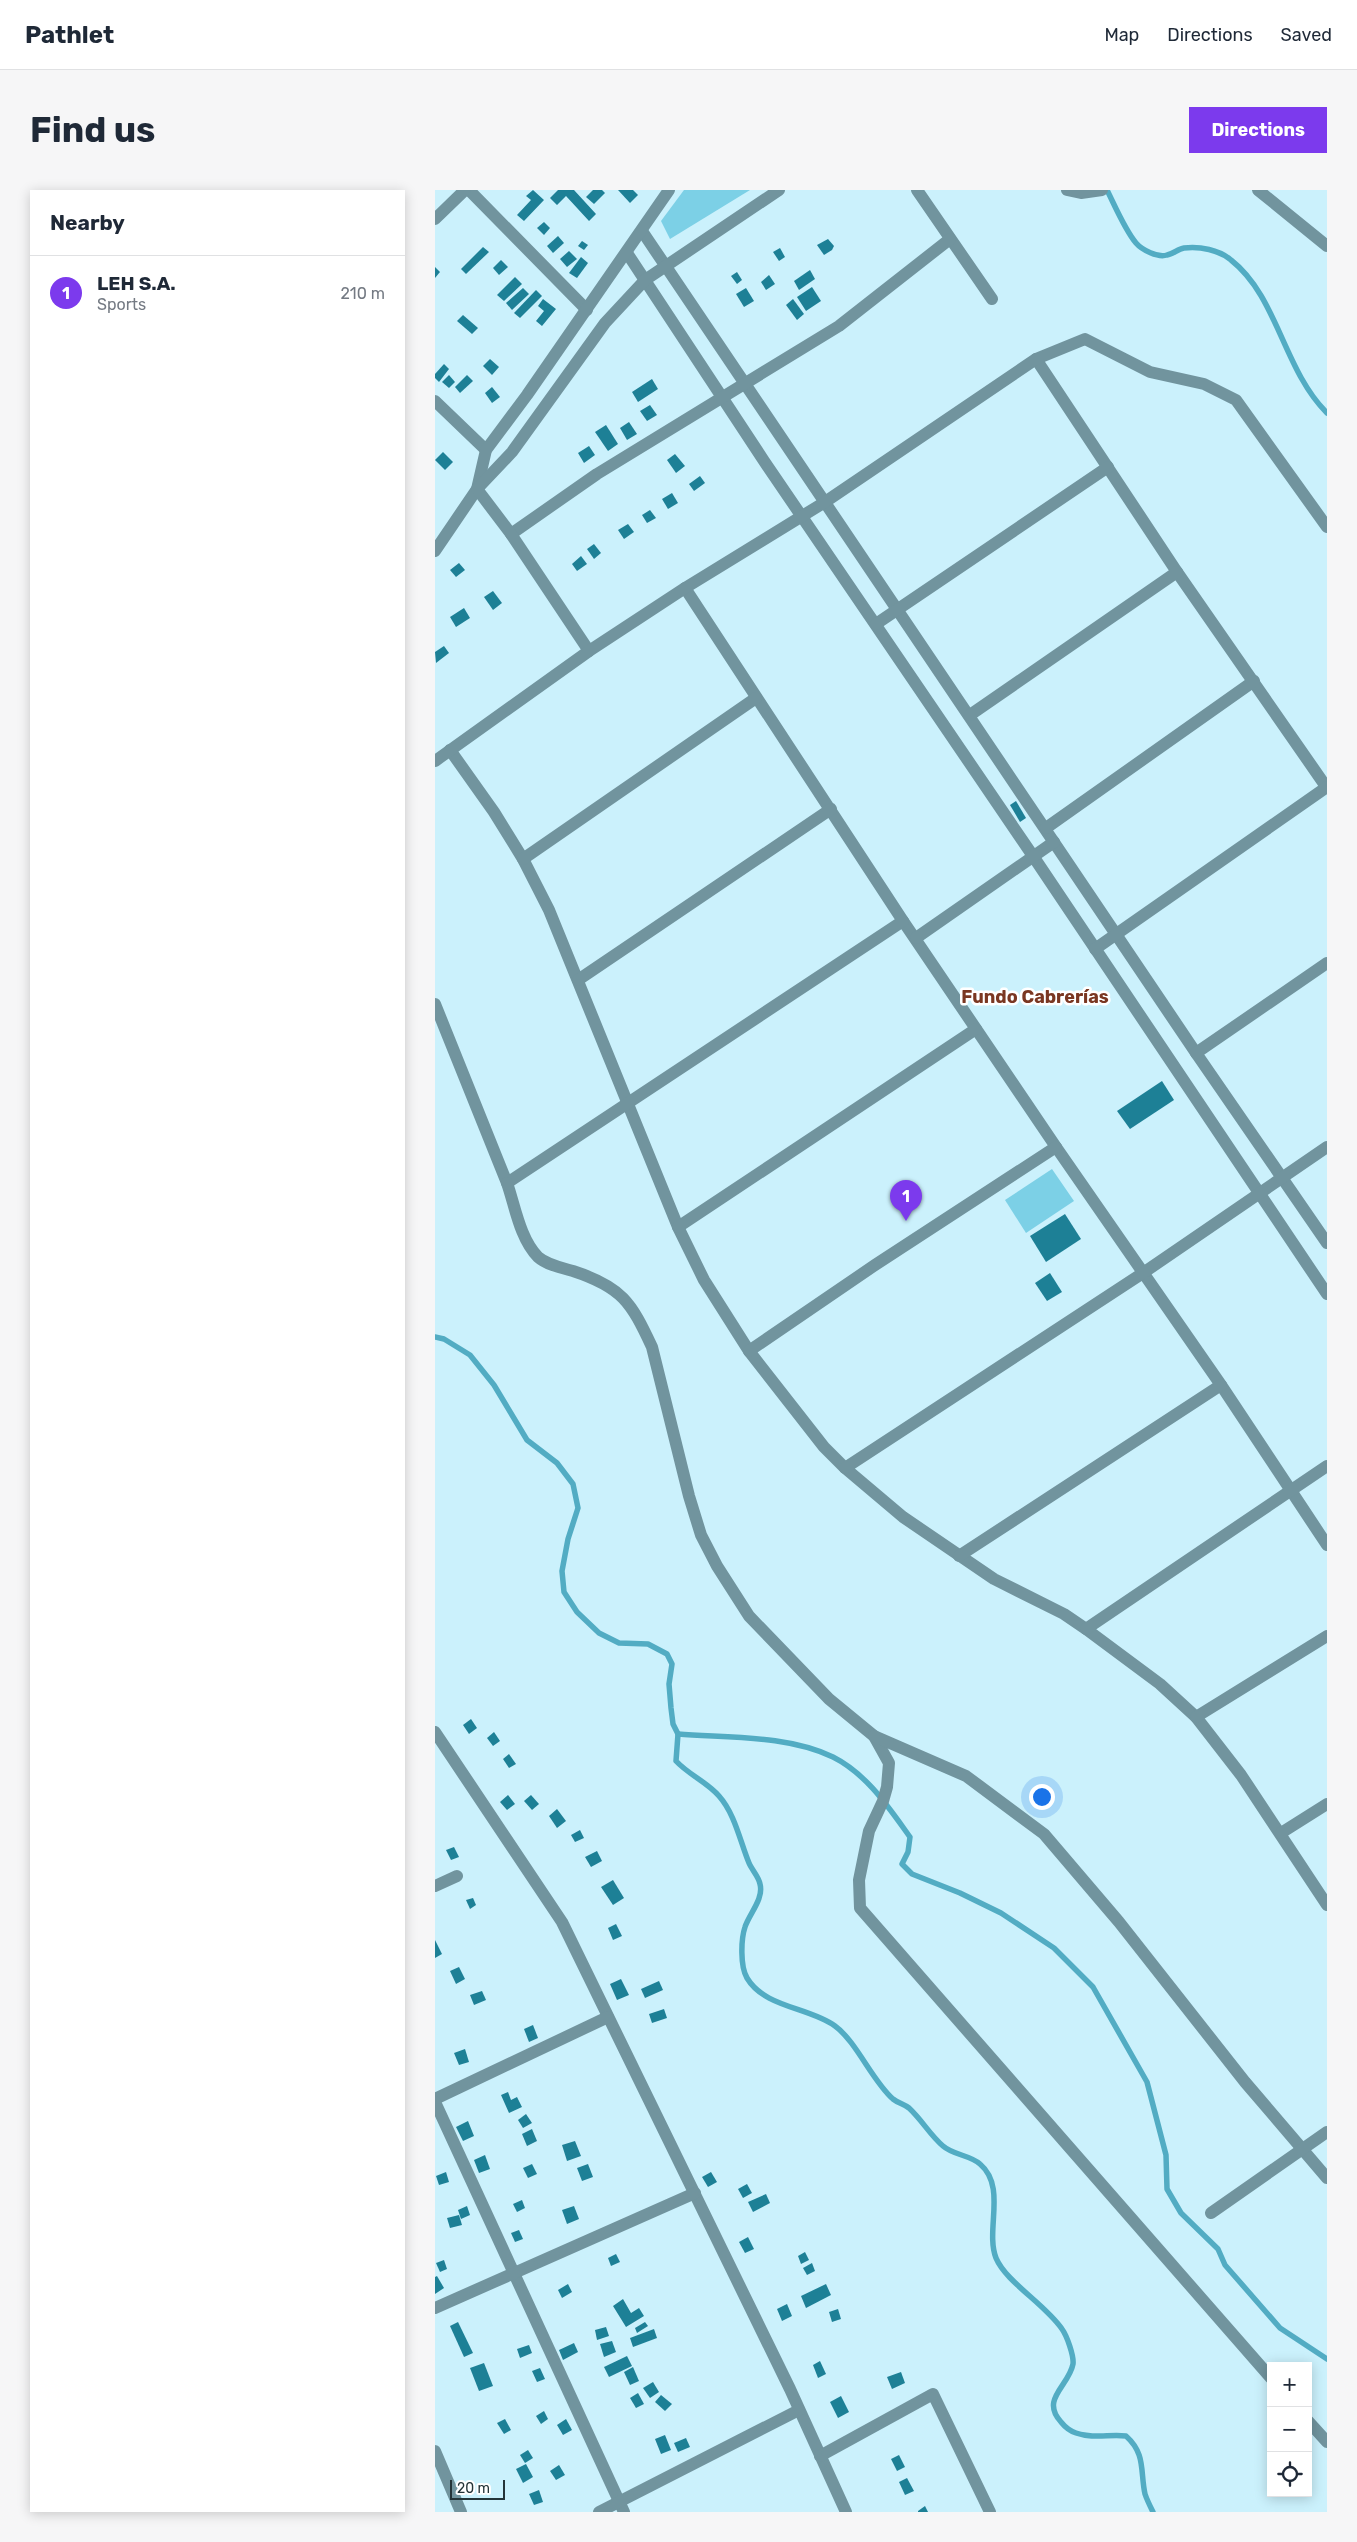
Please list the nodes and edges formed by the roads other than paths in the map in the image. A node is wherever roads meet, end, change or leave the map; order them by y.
1 (465, 190) edge
2 (469, 190) edge
3 (669, 190) edge
4 (779, 190) edge
5 (917, 190) edge
6 (1067, 190) edge
7 (1102, 190) edge
8 (1258, 190) edge
9 (435, 219) edge
10 (642, 231) junction
11 (950, 239) junction
12 (1327, 246) edge
13 (627, 253) junction
14 (666, 266) junction
15 (645, 280) junction
16 (992, 299) dead end
17 (587, 310) junction
18 (1035, 360) junction
19 (745, 384) junction
20 (723, 397) junction
21 (435, 401) edge
22 (486, 450) junction
23 (1108, 467) junction
24 (477, 489) junction
25 (825, 502) junction
26 (802, 516) junction
27 (1327, 527) edge
28 (511, 534) junction
29 (435, 551) edge
30 (1177, 572) junction
31 (685, 588) junction
32 (898, 609) junction
33 (876, 624) junction
34 (589, 651) junction
35 (1254, 681) junction
36 (756, 698) junction
37 (970, 715) junction
38 (450, 750) junction
39 (435, 761) edge
40 (1327, 787) edge
41 (831, 809) junction
42 (1045, 828) junction
43 (1055, 842) junction
44 (1033, 856) junction
45 (523, 859) junction
46 (903, 921) junction
47 (1117, 934) junction
48 (916, 938) junction
49 (1095, 950) junction
50 (1327, 963) edge
51 (578, 980) junction
52 (435, 1004) edge
53 (976, 1029) junction
54 (1196, 1053) junction
55 (627, 1103) junction
56 (1056, 1147) junction
57 (1327, 1147) edge
58 (1283, 1177) junction
59 (507, 1183) junction
60 (1259, 1194) junction
61 (677, 1227) junction
62 (1327, 1243) edge
63 (1143, 1272) junction
64 (1327, 1294) edge
65 (749, 1351) junction
66 (1221, 1385) junction
67 (1327, 1466) edge
68 (845, 1468) junction
69 (1291, 1490) junction
70 (1327, 1545) edge
71 (959, 1556) junction
72 (1086, 1628) junction
73 (1327, 1636) edge
74 (1196, 1717) junction
75 (435, 1732) edge
76 (874, 1736) junction
77 (1327, 1804) edge
78 (1281, 1833) junction
79 (457, 1876) dead end
80 (435, 1886) edge
81 (1327, 1905) edge
82 (608, 2017) junction
83 (435, 2100) edge
84 (1327, 2132) edge
85 (1303, 2149) junction
86 (1327, 2178) edge
87 (695, 2193) junction
88 (1211, 2213) dead end
89 (514, 2272) junction
90 (435, 2308) edge
91 (1267, 2373) edge
92 (799, 2410) junction
93 (1312, 2425) edge
94 (1327, 2442) edge
95 (435, 2451) edge
96 (820, 2456) junction
97 (622, 2507) edge
98 (461, 2512) edge
99 (599, 2512) edge
100 (846, 2512) edge
101 (990, 2512) edge

1 - 9 street
2 - 17 street
3 - 10 street
4 - 14 street
5 - 11 street
6 - 7 street
8 - 12 street
10 - 13 street
10 - 14 street
11 - 16 street
11 - 19 street
13 - 15 street
13 - 17 street
14 - 15 street
14 - 19 street
15 - 20 street
15 - 24 street
17 - 22 street
18 - 23 street
18 - 25 street
18 - 27 street
19 - 20 street
19 - 25 street
20 - 26 street
20 - 28 street
21 - 22 street
22 - 24 street
23 - 30 street
23 - 32 street
24 - 28 street
24 - 29 street
25 - 26 street
25 - 32 street
26 - 31 street
26 - 33 street
28 - 34 street
30 - 35 street
30 - 37 street
31 - 34 street
31 - 36 street
32 - 33 street
32 - 37 street
33 - 44 street
34 - 38 street
35 - 40 street
35 - 42 street
36 - 41 street
36 - 45 street
37 - 42 street
38 - 39 street
38 - 45 street
40 - 47 street
41 - 46 street
41 - 51 street
42 - 43 street
43 - 44 street
43 - 47 street
44 - 48 street
44 - 49 street
45 - 51 street
46 - 48 street
46 - 55 street
47 - 49 street
47 - 54 street
48 - 53 street
49 - 60 street
50 - 54 street
51 - 55 street
52 - 59 street
53 - 56 street
53 - 61 street
54 - 58 street
55 - 59 street
55 - 61 street
56 - 63 street
56 - 65 street
57 - 58 street
58 - 60 street
58 - 62 street
59 - 76 street
60 - 63 street
60 - 64 street
61 - 65 street
63 - 66 street
63 - 68 street
65 - 68 street
66 - 69 street
66 - 71 street
67 - 69 street
68 - 71 street
69 - 70 street
69 - 72 street
71 - 72 street
72 - 74 street
73 - 74 street
74 - 78 street
75 - 82 street
76 - 85 street
76 - 91 street
77 - 78 street
78 - 81 street
79 - 80 street
82 - 83 street
82 - 87 street
83 - 89 street
84 - 85 street
85 - 86 street
85 - 88 street
87 - 89 street
87 - 92 street
89 - 90 street
89 - 97 street
92 - 96 street
92 - 97 street
93 - 94 street
95 - 98 street
96 - 100 street
96 - 101 street
97 - 99 street

